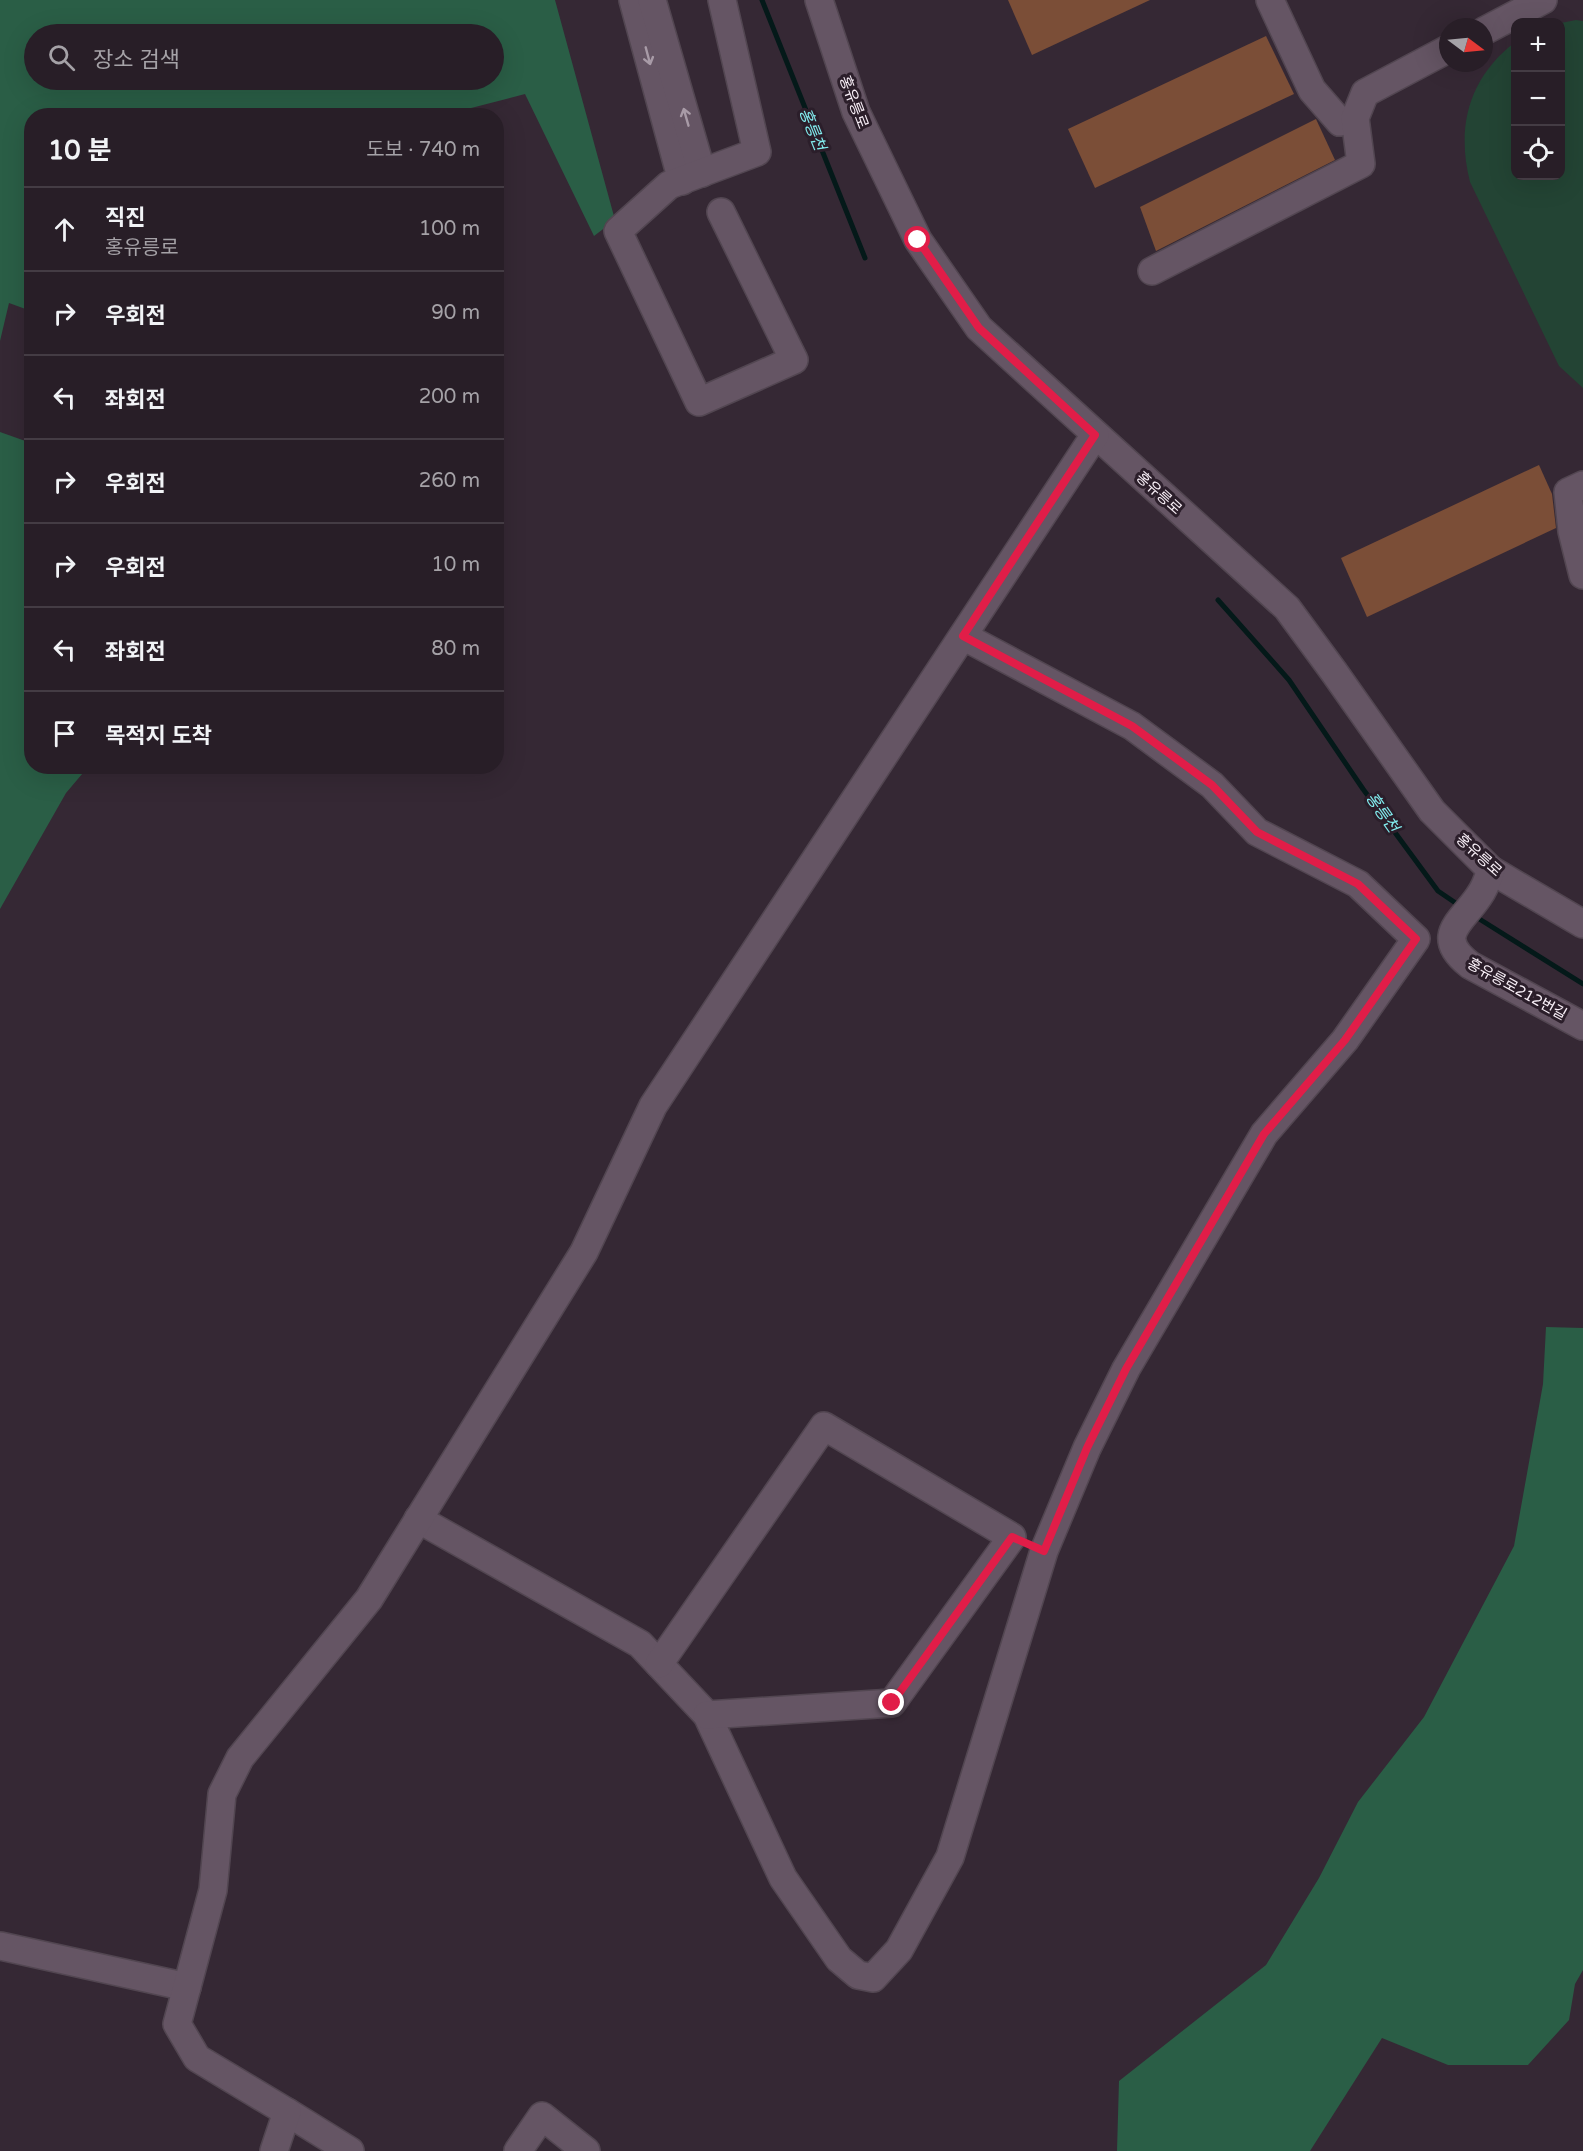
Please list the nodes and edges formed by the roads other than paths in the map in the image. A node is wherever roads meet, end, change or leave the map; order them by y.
1 (633, 0) edge
2 (652, 0) edge
3 (722, 0) edge
4 (819, 0) edge
5 (1270, 0) edge
6 (1543, 0) edge
7 (1493, 26) edge
8 (1439, 55) edge
9 (1355, 118) junction
10 (692, 177) junction
11 (721, 212) dead end
12 (1152, 271) dead end
13 (1090, 443) junction
14 (1583, 485) edge
15 (1583, 575) edge
16 (963, 636) junction
17 (1491, 870) junction
18 (1583, 924) edge
19 (1583, 1026) edge
20 (418, 1520) junction
21 (1012, 1537) junction
22 (1044, 1551) junction
23 (659, 1664) junction
24 (707, 1715) junction
25 (0, 1946) edge
26 (187, 1987) junction
27 (287, 2112) junction
28 (274, 2151) edge
29 (350, 2151) edge
30 (518, 2151) edge
31 (586, 2151) edge

1 -> 10 street
10 -> 2 street
3 - 10 street
4 - 13 street, 홍유릉로
5 - 9 street
6 - 7 street
8 - 9 street
9 - 12 street
10 - 11 street
13 - 16 street
13 - 17 street, 홍유릉로
14 - 15 street
16 - 20 street
16 - 22 street
17 - 18 street, 홍유릉로
17 - 19 street, 홍유릉로212번길
20 - 23 street
20 - 26 street
21 - 22 street
21 - 23 street
21 - 24 street
22 - 24 street
23 - 24 street
25 - 26 street
26 - 27 street
27 - 28 street
27 - 29 street
30 - 31 street

